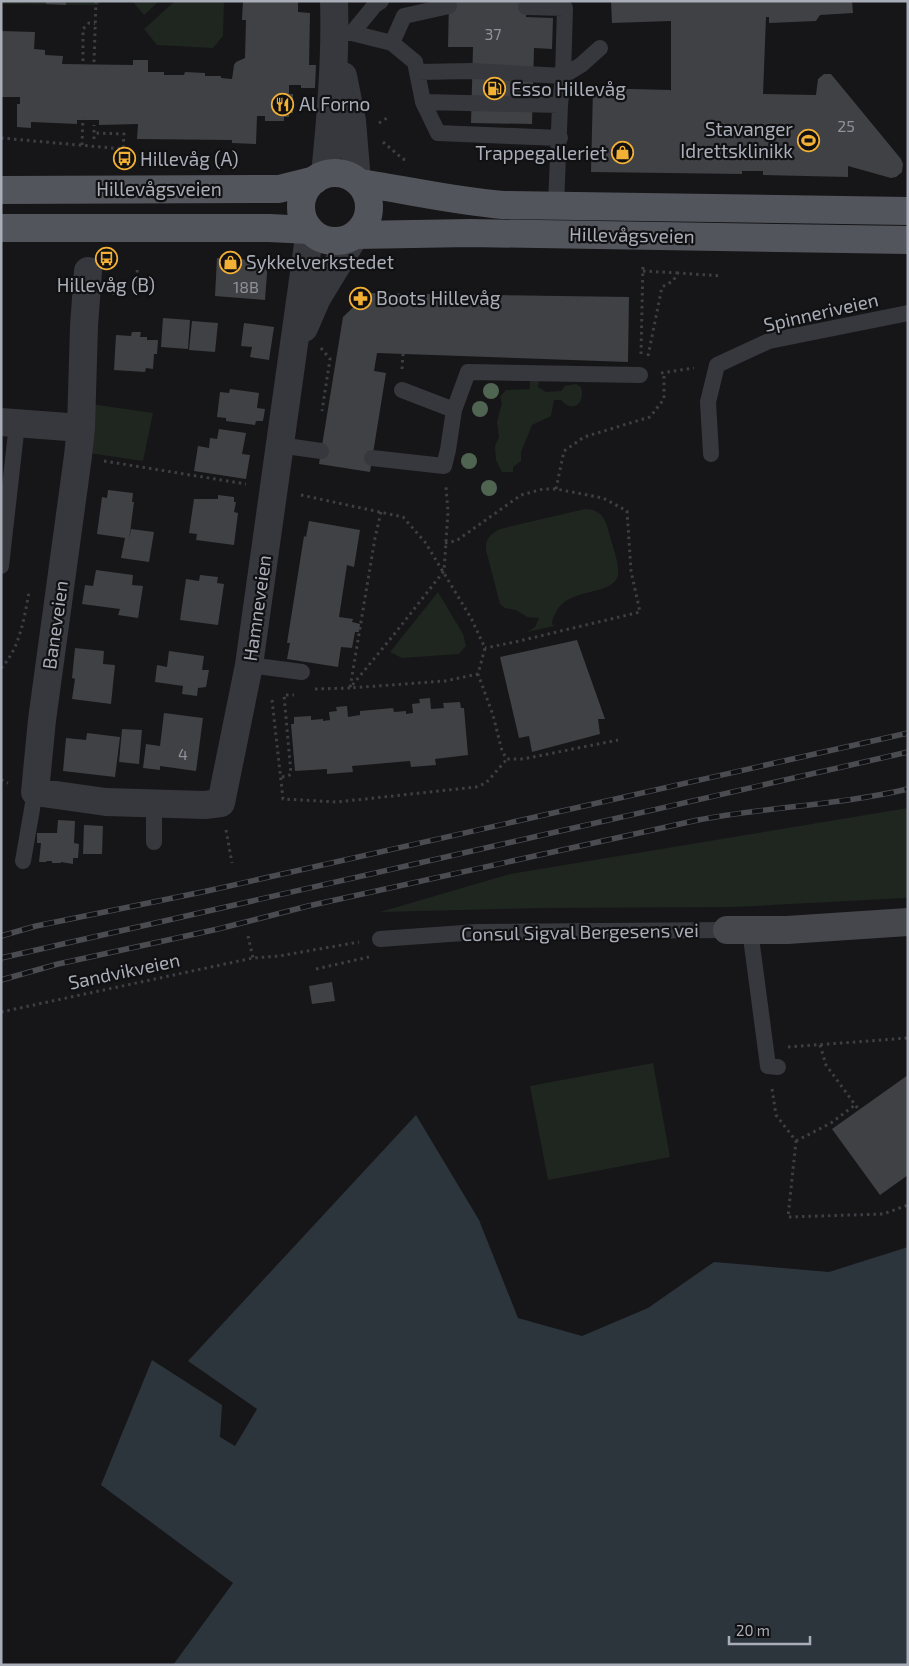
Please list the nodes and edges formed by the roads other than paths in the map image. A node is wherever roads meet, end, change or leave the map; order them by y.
1 (334, 1) edge
2 (381, 1) edge
3 (535, 5) edge
4 (448, 6) dead end
5 (343, 33) junction
6 (392, 43) junction
7 (600, 48) dead end
8 (418, 72) junction
9 (563, 76) junction
10 (423, 102) junction
11 (560, 105) junction
12 (560, 138) junction
13 (320, 177) junction
14 (359, 182) junction
15 (1, 190) edge
16 (556, 205) junction
17 (908, 210) edge
18 (1, 228) edge
19 (310, 230) junction
20 (355, 236) junction
21 (908, 240) edge
22 (87, 283) road end
23 (908, 313) edge
24 (305, 348) junction
25 (640, 375) road end
26 (402, 390) dead end
27 (454, 410) junction
28 (9, 423) edge
29 (81, 428) junction
30 (279, 445) junction
31 (321, 451) dead end
32 (711, 454) dead end
33 (372, 458) dead end
34 (1, 566) edge
35 (259, 666) junction
36 (302, 672) dead end
37 (34, 792) junction
38 (154, 802) junction
39 (154, 842) dead end
40 (23, 860) dead end
41 (908, 922) edge
42 (739, 930) junction
43 (380, 939) road end
44 (773, 1066) road end

1 - 5 street
2 - 5 lane
3 - 9 lane
4 - 6 lane
5 - 6 lane
5 - 13 street
5 - 14 street
6 - 8 lane
7 - 9 lane
8 - 9 lane
8 - 10 lane
9 - 11 lane
10 - 11 lane
10 - 12 lane
11 - 12 lane
12 - 16 lane
13 - 14 main road
13 - 15 main road, Hillevågsveien
13 - 19 main road
14 - 16 main road, Hillevågsveien
14 - 20 main road
16 - 17 main road, Hillevågsveien
18 - 19 main road, Hillevågsveien
19 - 20 main road
19 - 24 street, Hamneveien
20 - 21 main road, Hillevågsveien
20 - 24 street, Hamneveien
22 - 29 street, Baneveien
23 - 32 lane, Spinneriveien
24 - 30 street, Hamneveien
25 - 27 lane
26 - 27 lane
27 - 33 lane
28 - 29 street
28 - 34 lane
29 - 37 street, Baneveien
30 - 31 lane
30 - 35 street, Hamneveien
35 - 36 lane
35 - 38 street, Hamneveien
37 - 38 street
37 - 40 lane
38 - 39 lane
41 - 42 street, Consul Sigval Bergesens vei
42 - 43 lane, Consul Sigval Bergesens vei
42 - 44 lane

